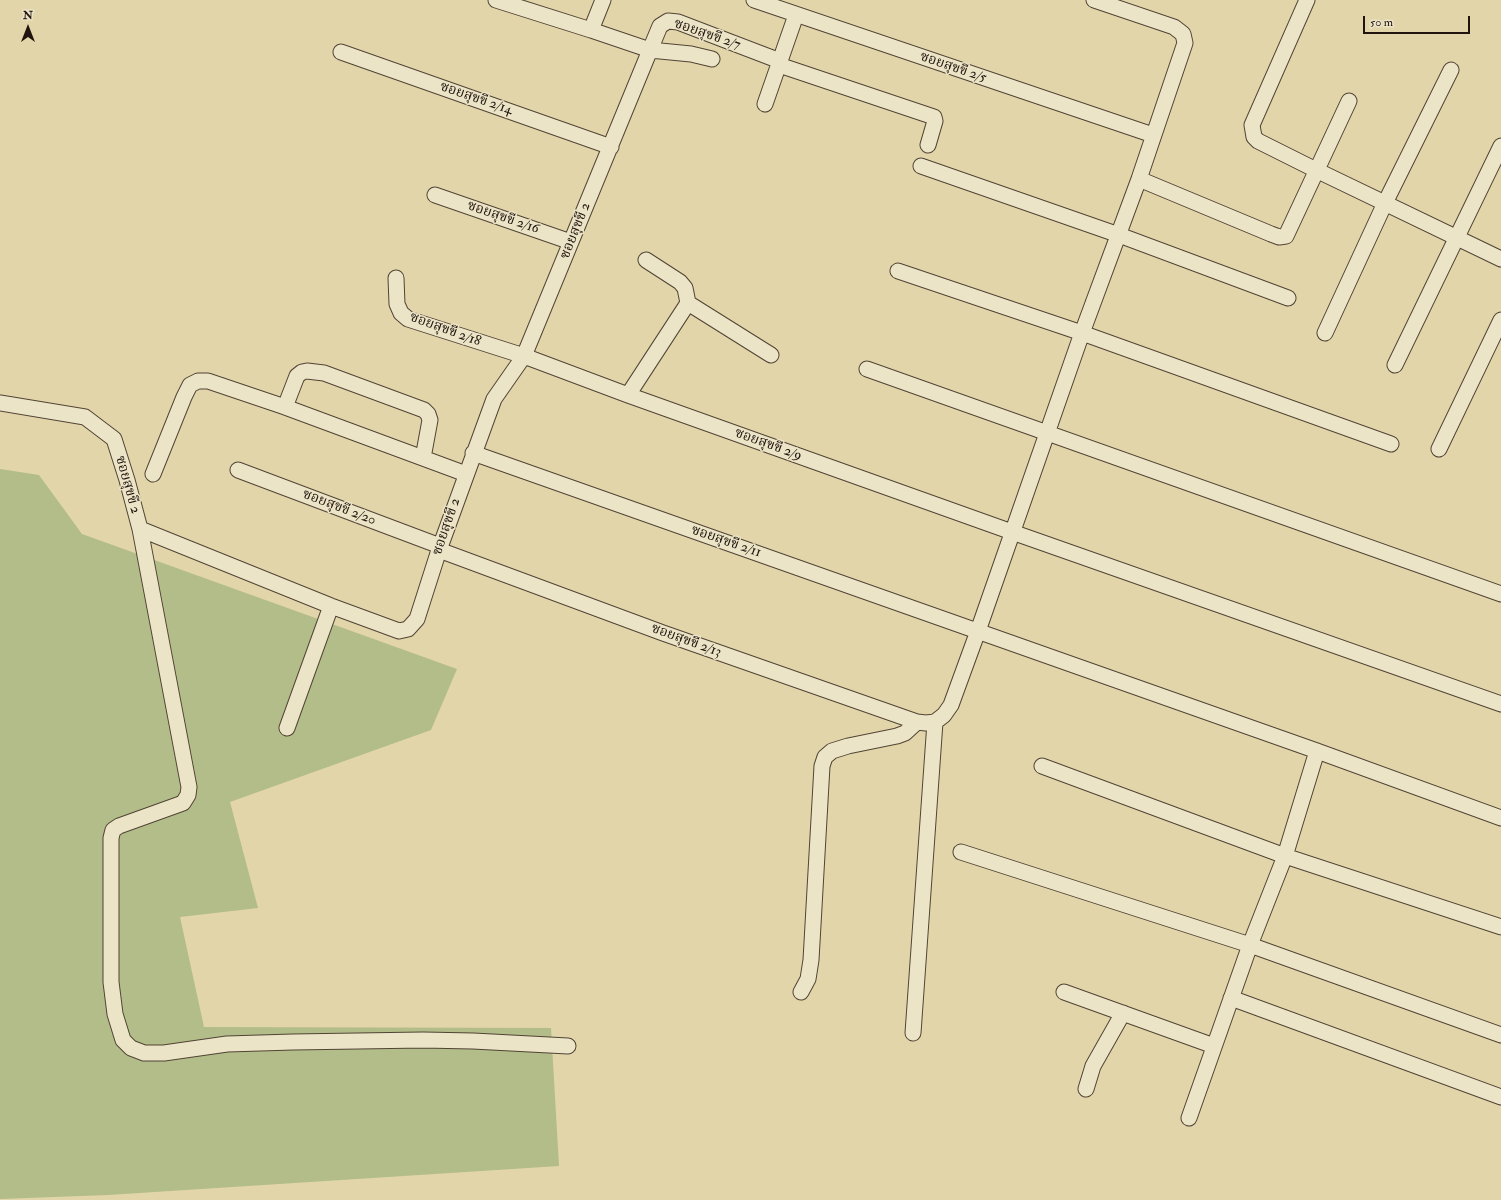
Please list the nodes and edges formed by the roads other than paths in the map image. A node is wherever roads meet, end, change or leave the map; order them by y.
1 (496, 0) edge
2 (603, 0) edge
3 (754, 0) edge
4 (1094, 0) edge
5 (1307, 0) edge
6 (796, 15) junction
7 (591, 30) junction
8 (650, 50) junction
9 (341, 52) dead end
10 (712, 59) dead end
11 (779, 63) junction
12 (1451, 70) dead end
13 (1349, 101) dead end
14 (765, 104) dead end
15 (1153, 135) junction
16 (928, 145) dead end
17 (1501, 146) edge
18 (610, 147) junction
19 (921, 166) dead end
20 (1316, 170) junction
21 (1139, 179) junction
22 (435, 195) dead end
23 (1385, 203) junction
24 (1119, 234) junction
25 (1456, 238) junction
26 (571, 242) junction
27 (1501, 259) edge
28 (646, 260) dead end
29 (898, 271) dead end
30 (396, 278) dead end
31 (1288, 298) dead end
32 (688, 303) junction
33 (1501, 320) edge
34 (1082, 333) junction
35 (1325, 333) dead end
36 (771, 355) dead end
37 (524, 356) junction
38 (1395, 365) dead end
39 (867, 369) dead end
40 (628, 395) junction
41 (0, 403) edge
42 (285, 407) junction
43 (1047, 432) junction
44 (1391, 444) dead end
45 (1439, 449) dead end
46 (474, 453) junction
47 (423, 458) junction
48 (238, 470) dead end
49 (153, 474) dead end
50 (466, 474) junction
51 (140, 529) junction
52 (1012, 532) junction
53 (440, 548) junction
54 (1501, 594) edge
55 (331, 606) junction
56 (978, 631) junction
57 (1501, 704) edge
58 (917, 722) junction
59 (935, 722) junction
60 (287, 728) dead end
61 (1317, 751) junction
62 (1042, 766) dead end
63 (1501, 818) edge
64 (961, 852) dead end
65 (1285, 856) junction
66 (1501, 927) edge
67 (1250, 945) junction
68 (801, 992) dead end
69 (1064, 992) dead end
70 (1231, 998) junction
71 (1124, 1013) junction
72 (913, 1033) dead end
73 (1501, 1035) edge
74 (568, 1046) dead end
75 (1214, 1046) junction
76 (1086, 1089) dead end
77 (1501, 1097) edge
78 (1189, 1118) dead end

1 - 7 street
2 - 7 street
3 - 6 street, ซอยสุขขี 2/5
4 - 15 street
5 - 20 street
6 - 11 street
6 - 15 street, ซอยสุขขี 2/5
7 - 8 street
8 - 10 street
8 - 11 street, ซอยสุขขี 2/7
8 - 18 street, ซอยสุขขี 2
9 - 18 street, ซอยสุขขี 2/14
11 - 14 street
11 - 16 street
12 - 23 street
13 - 20 street
15 - 21 street
17 - 25 street
18 - 26 street, ซอยสุขขี 2
19 - 24 street
20 - 21 street
20 - 23 street
21 - 24 street
22 - 26 street, ซอยสุขขี 2/16
23 - 25 street
23 - 35 street
24 - 31 street
24 - 34 street
25 - 27 street
25 - 38 street
26 - 37 street, ซอยสุขขี 2
28 - 32 street
29 - 34 street
30 - 37 street, ซอยสุขขี 2/18
32 - 36 street
32 - 40 street
33 - 45 street
34 - 43 street
34 - 44 street
37 - 40 street, ซอยสุขขี 2/9
37 - 46 street, ซอยสุขขี 2
39 - 43 street
40 - 52 street, ซอยสุขขี 2/9
41 - 51 street, ซอยสุขขี 2
42 - 47 street
42 - 47 street
42 - 49 street
43 - 52 street
43 - 54 street
46 - 50 street, ซอยสุขขี 2
46 - 56 street, ซอยสุขขี 2/11
47 - 50 street
48 - 53 street, ซอยสุขขี 2/20
50 - 53 street, ซอยสุขขี 2
51 - 55 street, ซอยสุขขี 2
51 - 74 street
52 - 56 street
52 - 57 street, ซอยสุขขี 2/9
53 - 55 street, ซอยสุขขี 2
53 - 58 street, ซอยสุขขี 2/13
55 - 60 street
56 - 59 street
56 - 61 street, ซอยสุขขี 2/11
58 - 59 street, ซอยสุขขี 2/13
58 - 68 street
59 - 72 street
61 - 63 street, ซอยสุขขี 2/11
61 - 65 street
62 - 65 street
64 - 67 street
65 - 66 street
65 - 67 street
67 - 70 street
67 - 73 street
69 - 71 street
70 - 75 street
70 - 77 street
71 - 75 street
71 - 76 street
75 - 78 street

